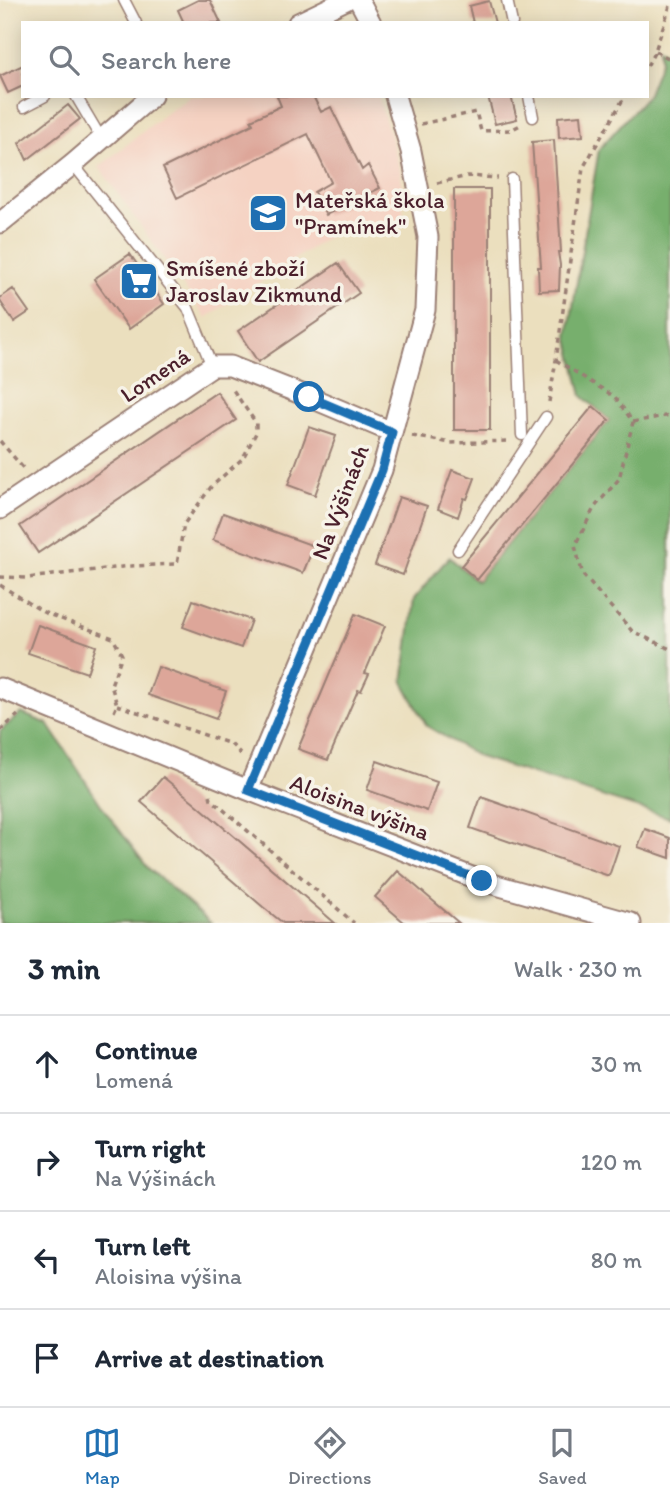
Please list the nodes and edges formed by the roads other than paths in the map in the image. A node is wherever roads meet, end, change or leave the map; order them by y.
1 (124, 0) edge
2 (346, 0) edge
3 (359, 0) edge
4 (507, 0) edge
5 (135, 21) edge
6 (302, 21) edge
7 (371, 21) edge
8 (512, 21) edge
9 (41, 98) edge
10 (77, 98) edge
11 (150, 98) edge
12 (396, 98) edge
13 (528, 98) edge
14 (24, 107) dead end
15 (533, 117) road end
16 (102, 140) junction
17 (73, 164) junction
18 (512, 179) road end
19 (0, 223) edge
20 (212, 366) junction
21 (546, 416) road end
22 (392, 432) junction
23 (522, 435) road end
24 (0, 509) edge
25 (458, 551) dead end
26 (0, 688) edge
27 (248, 790) junction
28 (631, 923) edge

1 - 5 lane
2 - 6 street
3 - 7 street
4 - 8 lane
9 - 14 lane
10 - 16 lane
11 - 16 street
12 - 22 street, Na Výšinách
13 - 15 lane
16 - 17 street
17 - 19 street
17 - 20 lane
18 - 23 lane
20 - 22 street, Lomená
20 - 24 street, Lomená
21 - 25 lane
22 - 27 street, Na Výšinách
26 - 27 street, Aloisina výšina
27 - 28 street, Aloisina výšina

